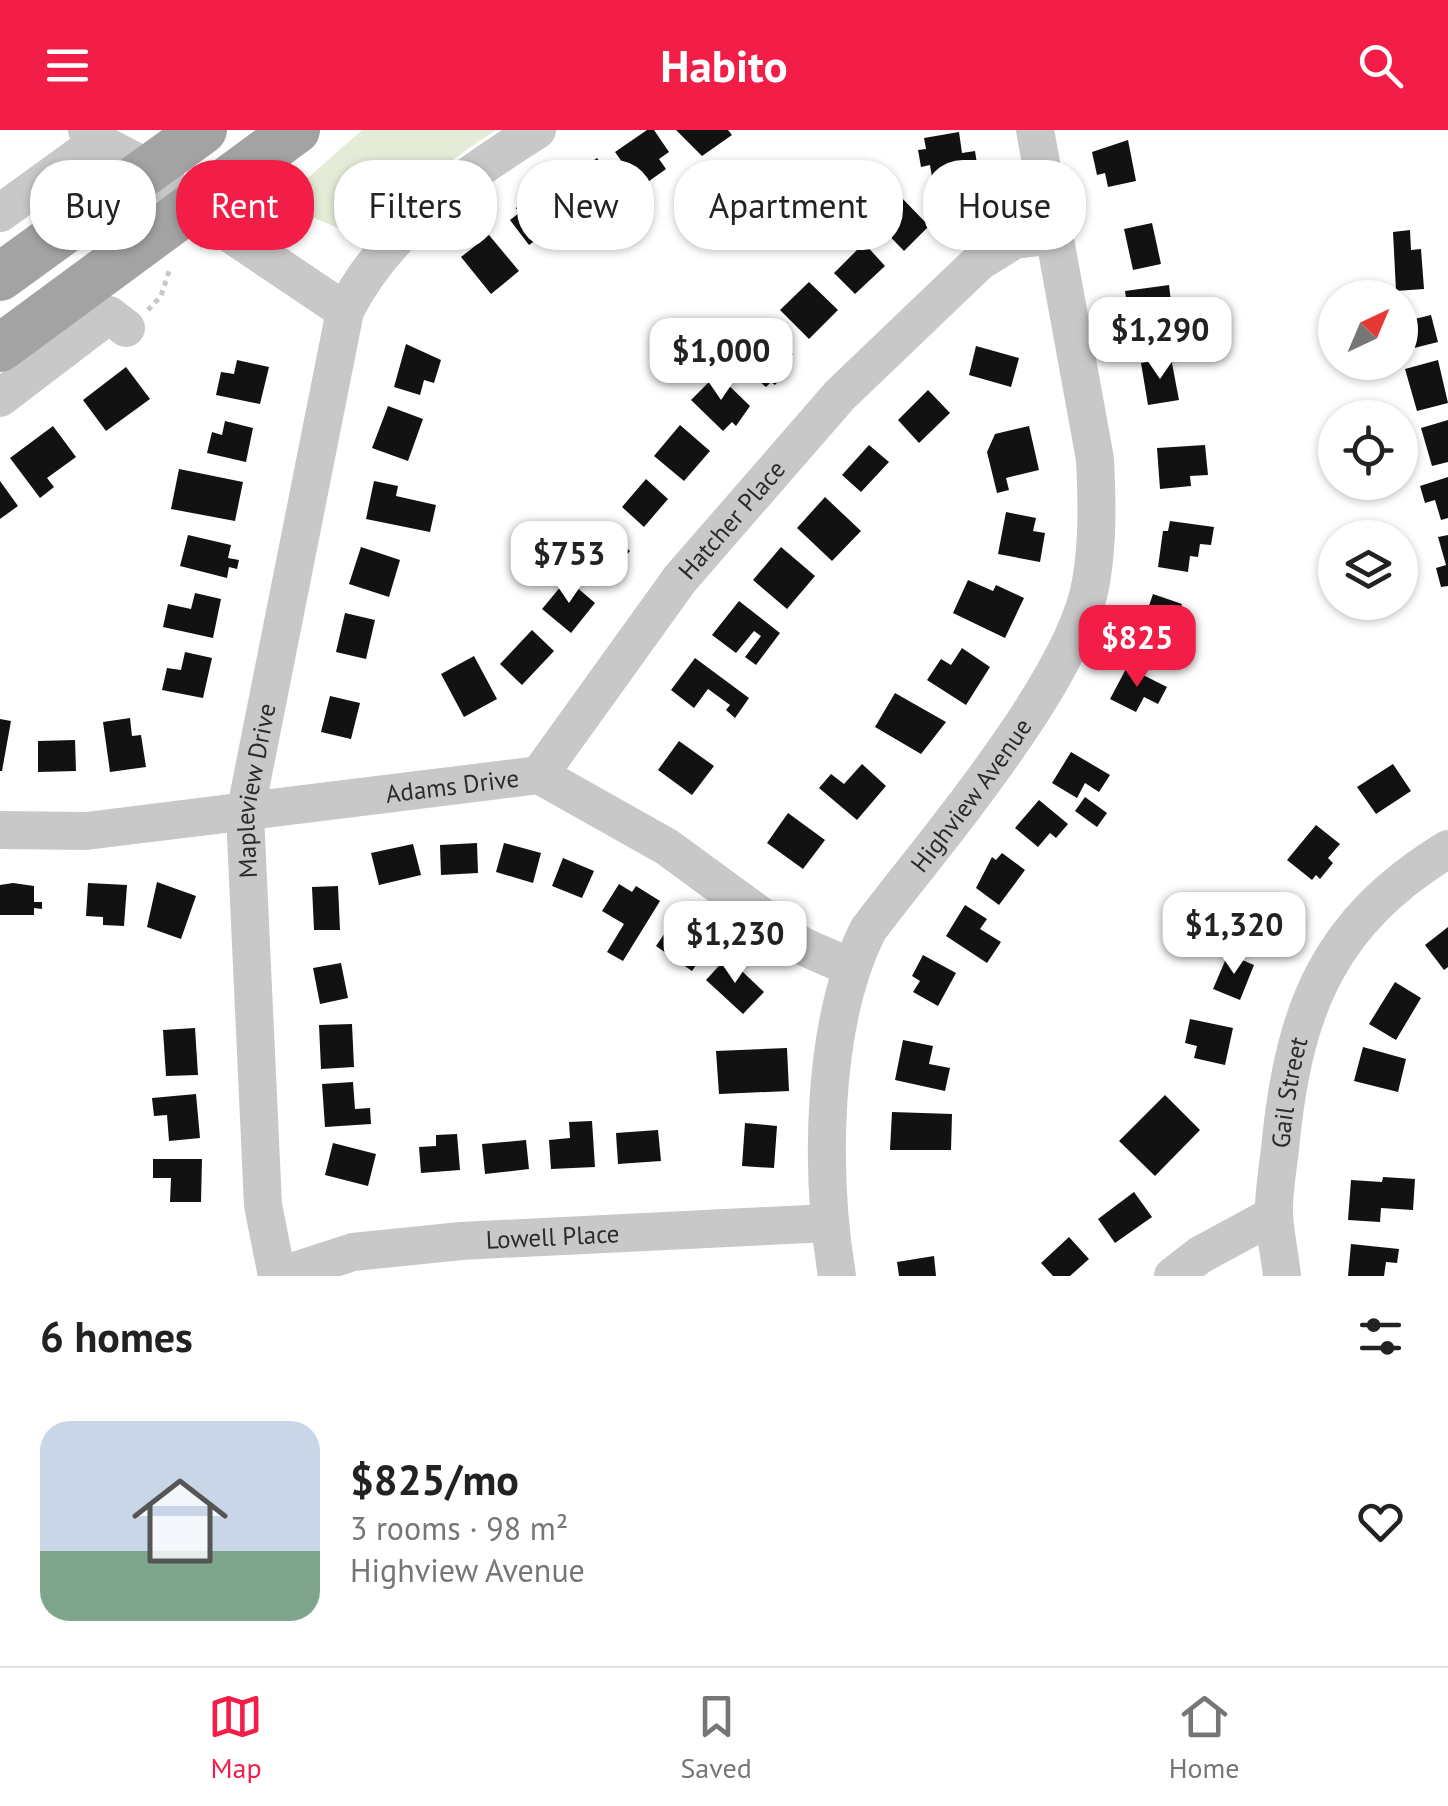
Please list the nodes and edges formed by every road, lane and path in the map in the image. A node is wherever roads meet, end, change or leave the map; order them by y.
1 (203, 130) edge
2 (296, 130) edge
3 (537, 130) edge
4 (1035, 130) edge
5 (93, 136) edge
6 (134, 160) edge
7 (256, 160) edge
8 (1040, 160) edge
9 (156, 165) edge
10 (156, 175) edge
11 (176, 193) edge
12 (0, 212) edge
13 (176, 220) edge
14 (39, 250) edge
15 (254, 250) edge
16 (998, 250) edge
17 (1057, 250) edge
18 (170, 259) dead end
19 (0, 278) edge
20 (345, 311) junction
21 (136, 320) joint
22 (0, 348) edge
23 (0, 398) edge
24 (539, 775) junction
25 (245, 814) junction
26 (0, 830) edge
27 (1448, 849) edge
28 (850, 968) junction
29 (1274, 1215) junction
30 (828, 1223) junction
31 (278, 1276) edge
32 (837, 1276) edge
33 (1173, 1276) edge
34 (1282, 1276) edge

1 - 9 main road
2 - 7 main road
3 - 20 street
4 - 8 street, Highview Avenue
5 - 6 street
5 - 12 street
10 - 11 street
13 - 22 main road
14 - 19 main road
15 - 20 street
16 - 24 street, Hatcher Place
17 - 28 street, Highview Avenue
18 - 21 path
20 - 25 street, Mapleview Drive
21 - 23 street
24 - 25 street, Adams Drive
24 - 28 street, Adams Drive
25 - 26 street, Adams Drive
25 - 31 street, Mapleview Drive
27 - 29 street, Gail Street
28 - 30 street, Highview Avenue
29 - 33 street
29 - 34 street, Gail Street
30 - 31 street, Lowell Place
30 - 32 street, Highview Avenue

